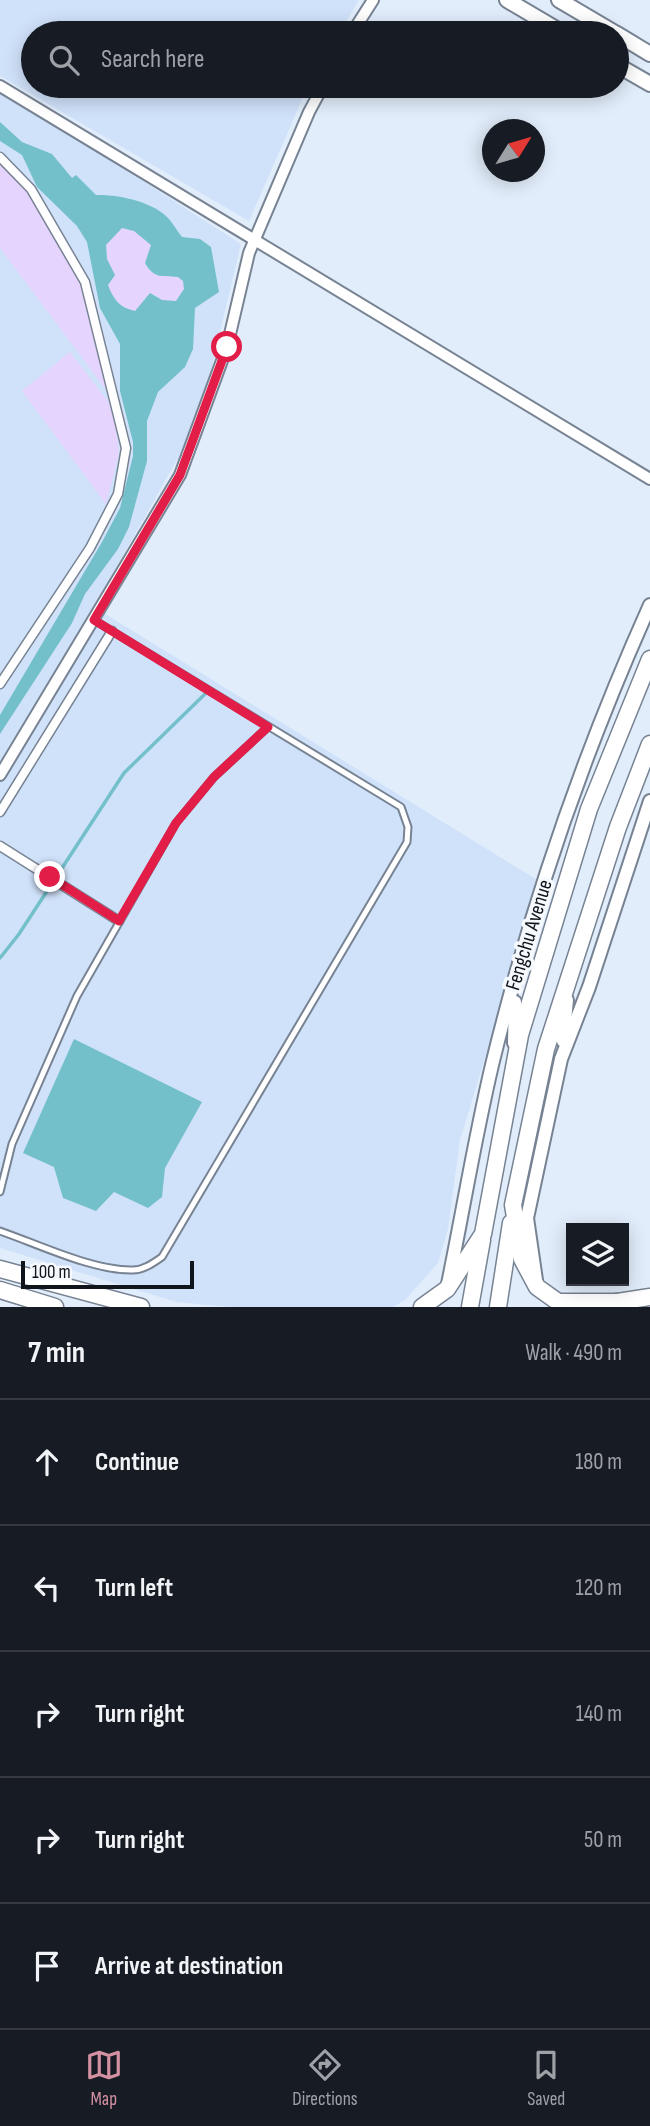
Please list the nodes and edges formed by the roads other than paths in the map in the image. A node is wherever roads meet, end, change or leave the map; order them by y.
1 (373, 0) edge
2 (507, 0) edge
3 (559, 0) edge
4 (360, 21) edge
5 (543, 21) edge
6 (594, 21) edge
7 (629, 42) edge
8 (650, 54) edge
9 (629, 72) edge
10 (650, 84) edge
11 (0, 86) edge
12 (317, 98) edge
13 (0, 157) edge
14 (255, 239) junction
15 (650, 479) edge
16 (650, 605) edge
17 (94, 620) junction
18 (111, 631) junction
19 (650, 659) edge
20 (0, 684) edge
21 (268, 727) junction
22 (650, 744) edge
23 (0, 775) edge
24 (650, 801) edge
25 (0, 812) edge
26 (0, 846) edge
27 (119, 921) junction
28 (570, 974) junction
29 (515, 981) junction
30 (561, 1059) junction
31 (513, 1073) junction
32 (0, 1192) edge
33 (464, 1204) junction
34 (487, 1211) junction
35 (513, 1211) junction
36 (0, 1231) edge
37 (483, 1234) junction
38 (0, 1269) edge
39 (537, 1287) junction
40 (447, 1289) junction
41 (0, 1290) edge
42 (650, 1297) edge
43 (619, 1302) junction
44 (55, 1307) edge
45 (141, 1307) edge
46 (422, 1307) edge
47 (470, 1307) edge
48 (498, 1307) edge
49 (589, 1307) edge

1 - 4 street
2 - 5 main road
3 - 6 main road
7 - 8 main road
9 - 10 main road
11 - 14 street
12 - 14 street
13 - 20 street
14 - 15 street
14 - 17 street
16 - 29 street
17 - 18 lane
17 - 23 street
18 - 21 lane
18 - 25 street
19 - 31 main road, Fengchu Avenue
21 - 27 lane
21 - 36 lane
22 - 28 main road
24 - 30 street
26 - 27 street
27 - 32 lane
28 - 30 street
28 - 35 main road
29 - 31 street
29 - 33 street
30 - 39 street
31 - 34 main road, Fengchu Avenue
33 - 34 street
33 - 40 street
34 - 35 main road
34 - 37 main road, Fengchu Avenue
35 - 39 main road
35 - 48 main road
37 - 40 main road, Fengchu Avenue
37 - 47 main road, Fengchu Avenue
38 - 45 main road
39 - 43 main road
40 - 46 main road, Fengchu Avenue
41 - 44 main road
42 - 43 main road
43 - 49 main road

